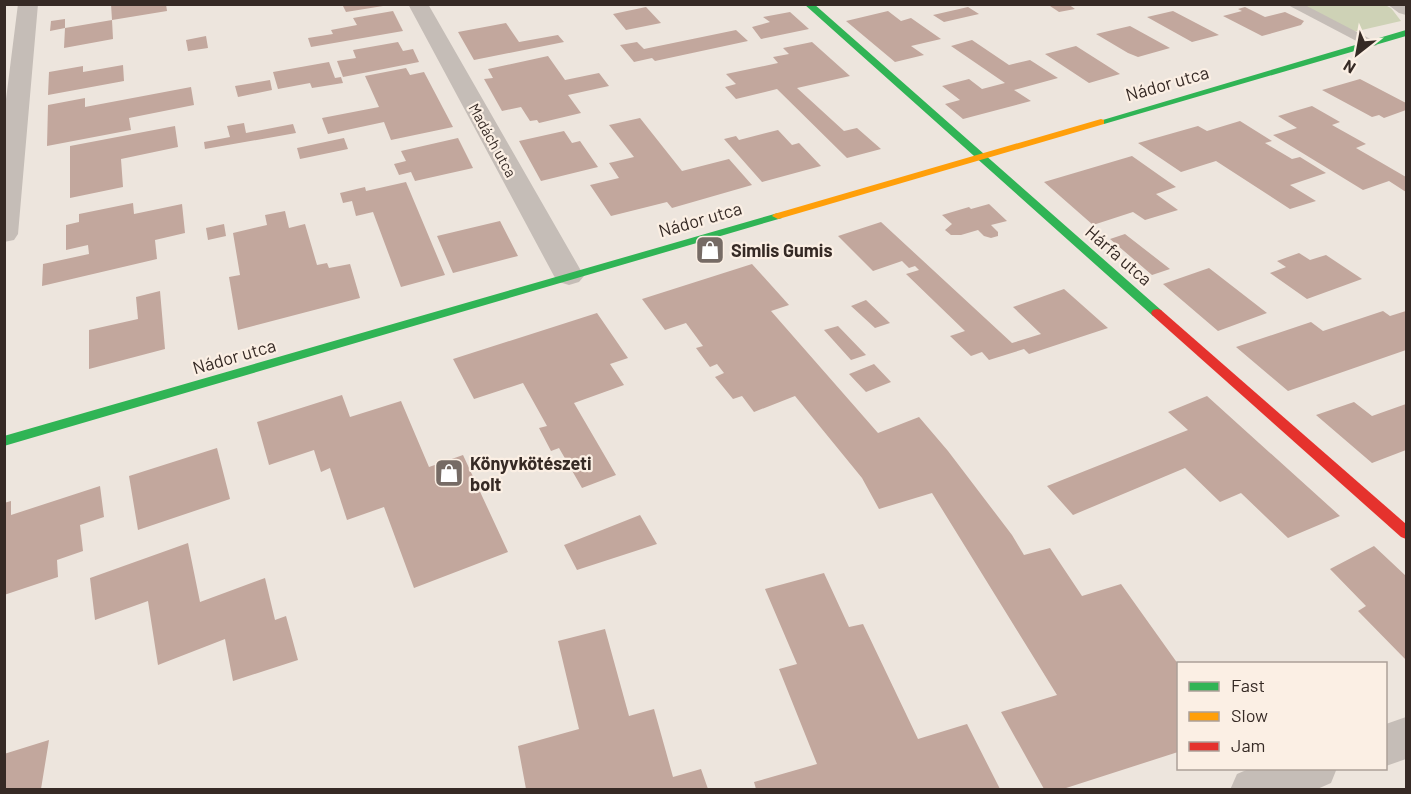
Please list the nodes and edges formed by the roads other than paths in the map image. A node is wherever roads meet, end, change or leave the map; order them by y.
1 (28, 4) edge
2 (418, 4) edge
3 (808, 4) edge
4 (1292, 4) edge
5 (1398, 4) edge
6 (1407, 9) edge
7 (1407, 33) edge
8 (1371, 42) junction
9 (980, 156) junction
10 (4, 234) edge
11 (569, 276) junction
12 (4, 441) edge
13 (1407, 533) edge
14 (1407, 738) edge
15 (1387, 745) edge
16 (1309, 770) edge
17 (1253, 789) edge

1 - 10 street
2 - 11 street, Madách utca
3 - 9 street, Hárfa utca
4 - 8 lane
5 - 6 street
7 - 8 street, Nádor utca
8 - 9 street, Nádor utca
9 - 11 street, Nádor utca
9 - 13 street, Hárfa utca
11 - 12 street, Nádor utca
14 - 15 street
16 - 17 street

